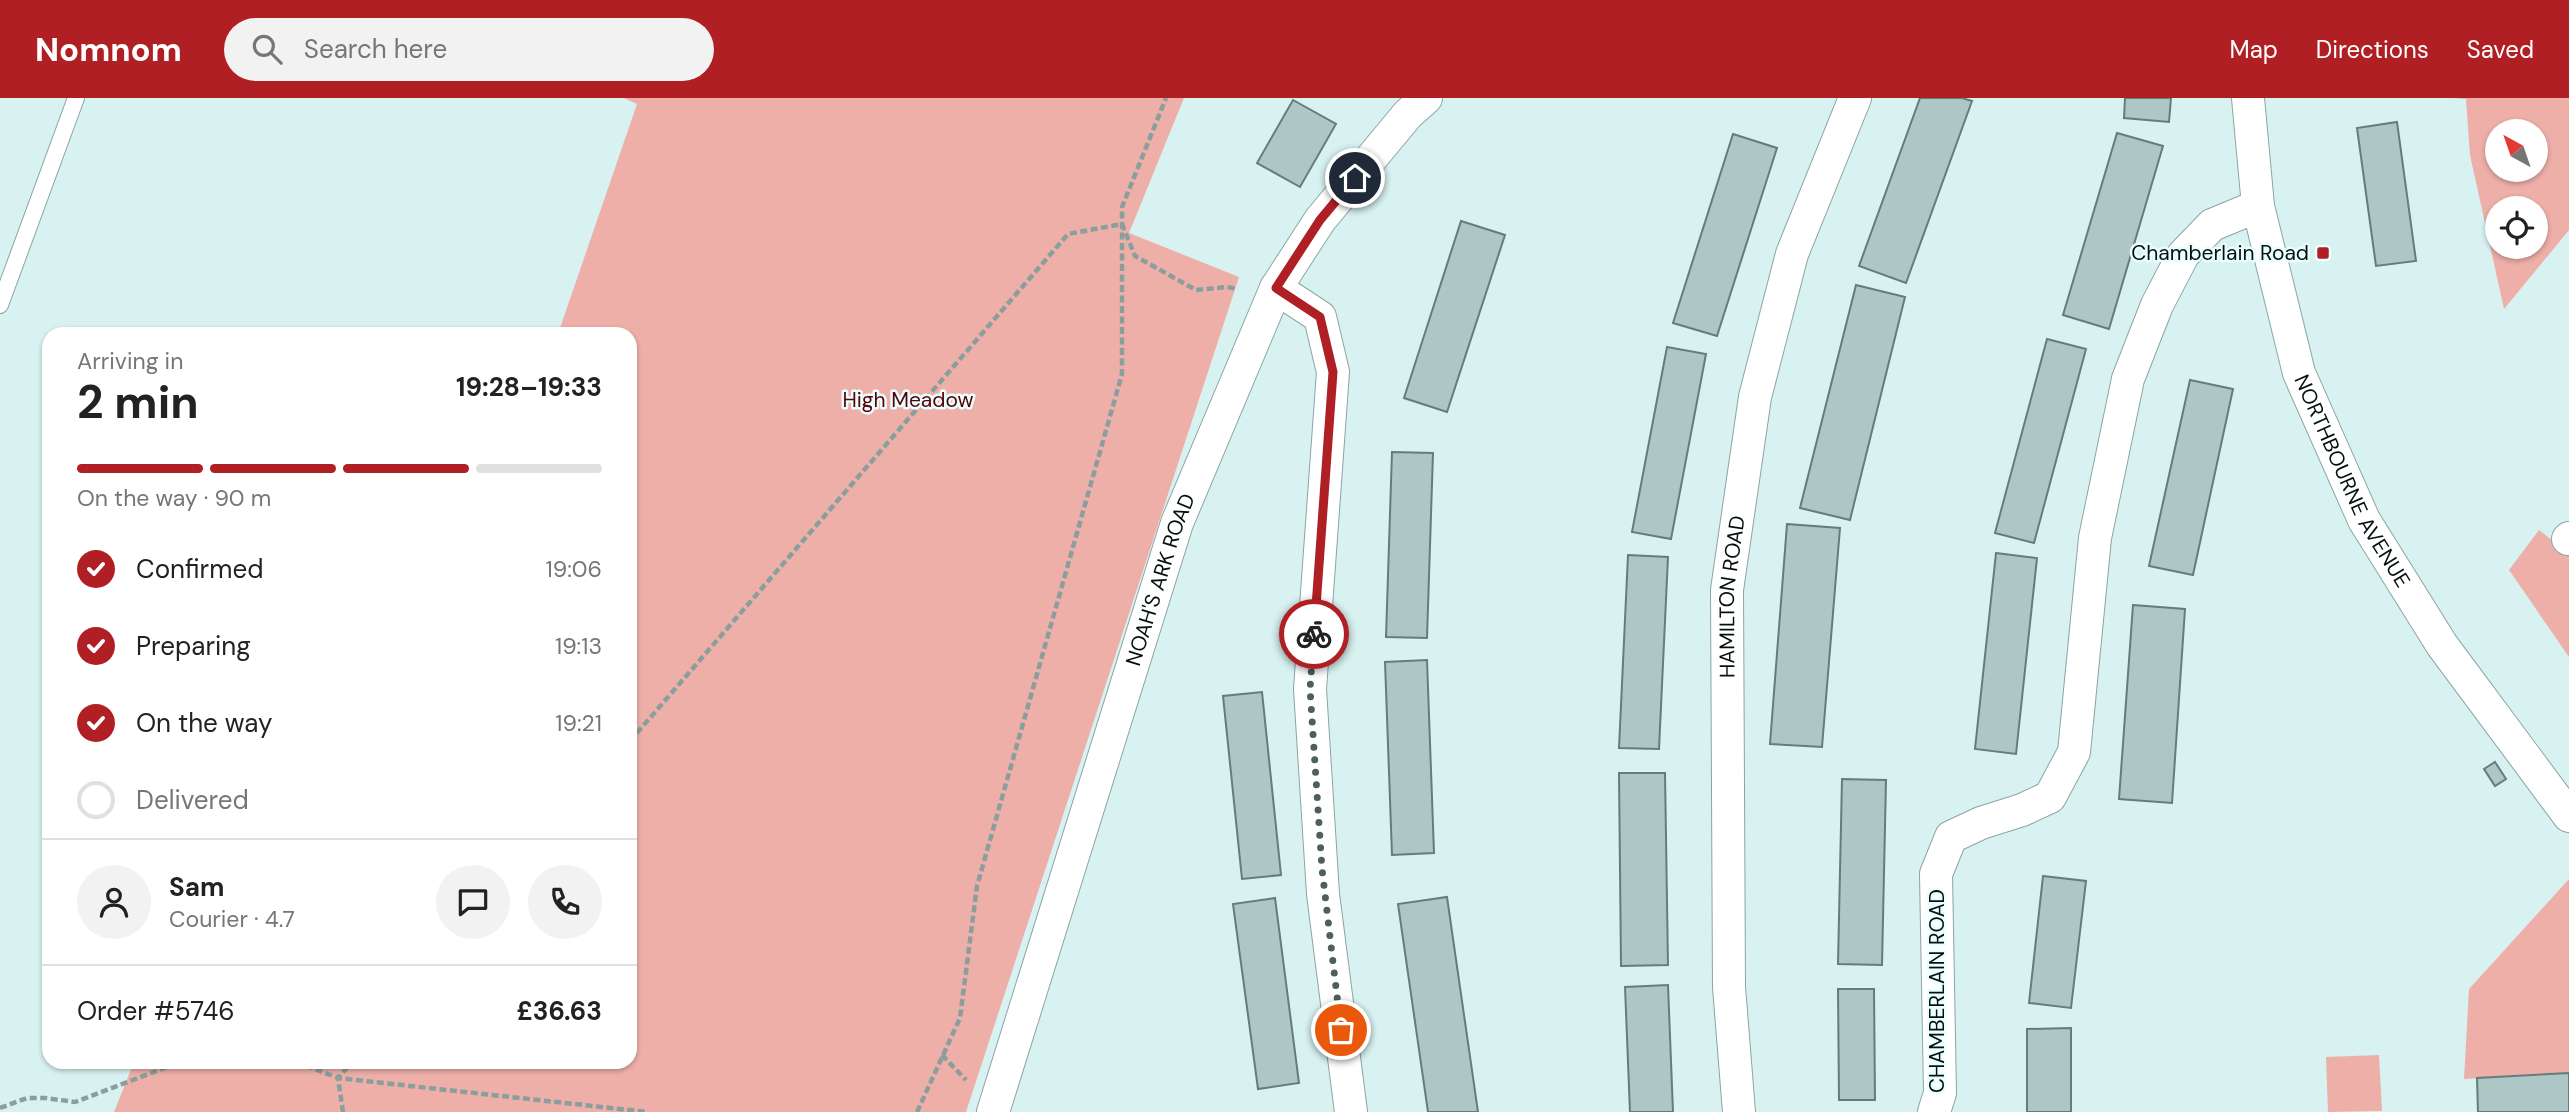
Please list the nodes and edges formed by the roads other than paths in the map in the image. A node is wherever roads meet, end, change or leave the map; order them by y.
1 (76, 98) edge
2 (1426, 98) edge
3 (1855, 98) edge
4 (2248, 98) edge
5 (2259, 206) junction
6 (1276, 288) junction
7 (0, 305) edge
8 (2569, 816) edge
9 (993, 1112) edge
10 (1351, 1112) edge
11 (1739, 1112) edge
12 (1934, 1112) edge

1 - 7 lane
2 - 6 street, NOAH'S ARK ROAD
3 - 11 street, HAMILTON ROAD
4 - 5 street, NORTHBOURNE AVENUE
5 - 8 street, NORTHBOURNE AVENUE
5 - 12 street, CHAMBERLAIN ROAD
6 - 9 street, NOAH'S ARK ROAD
6 - 10 street

